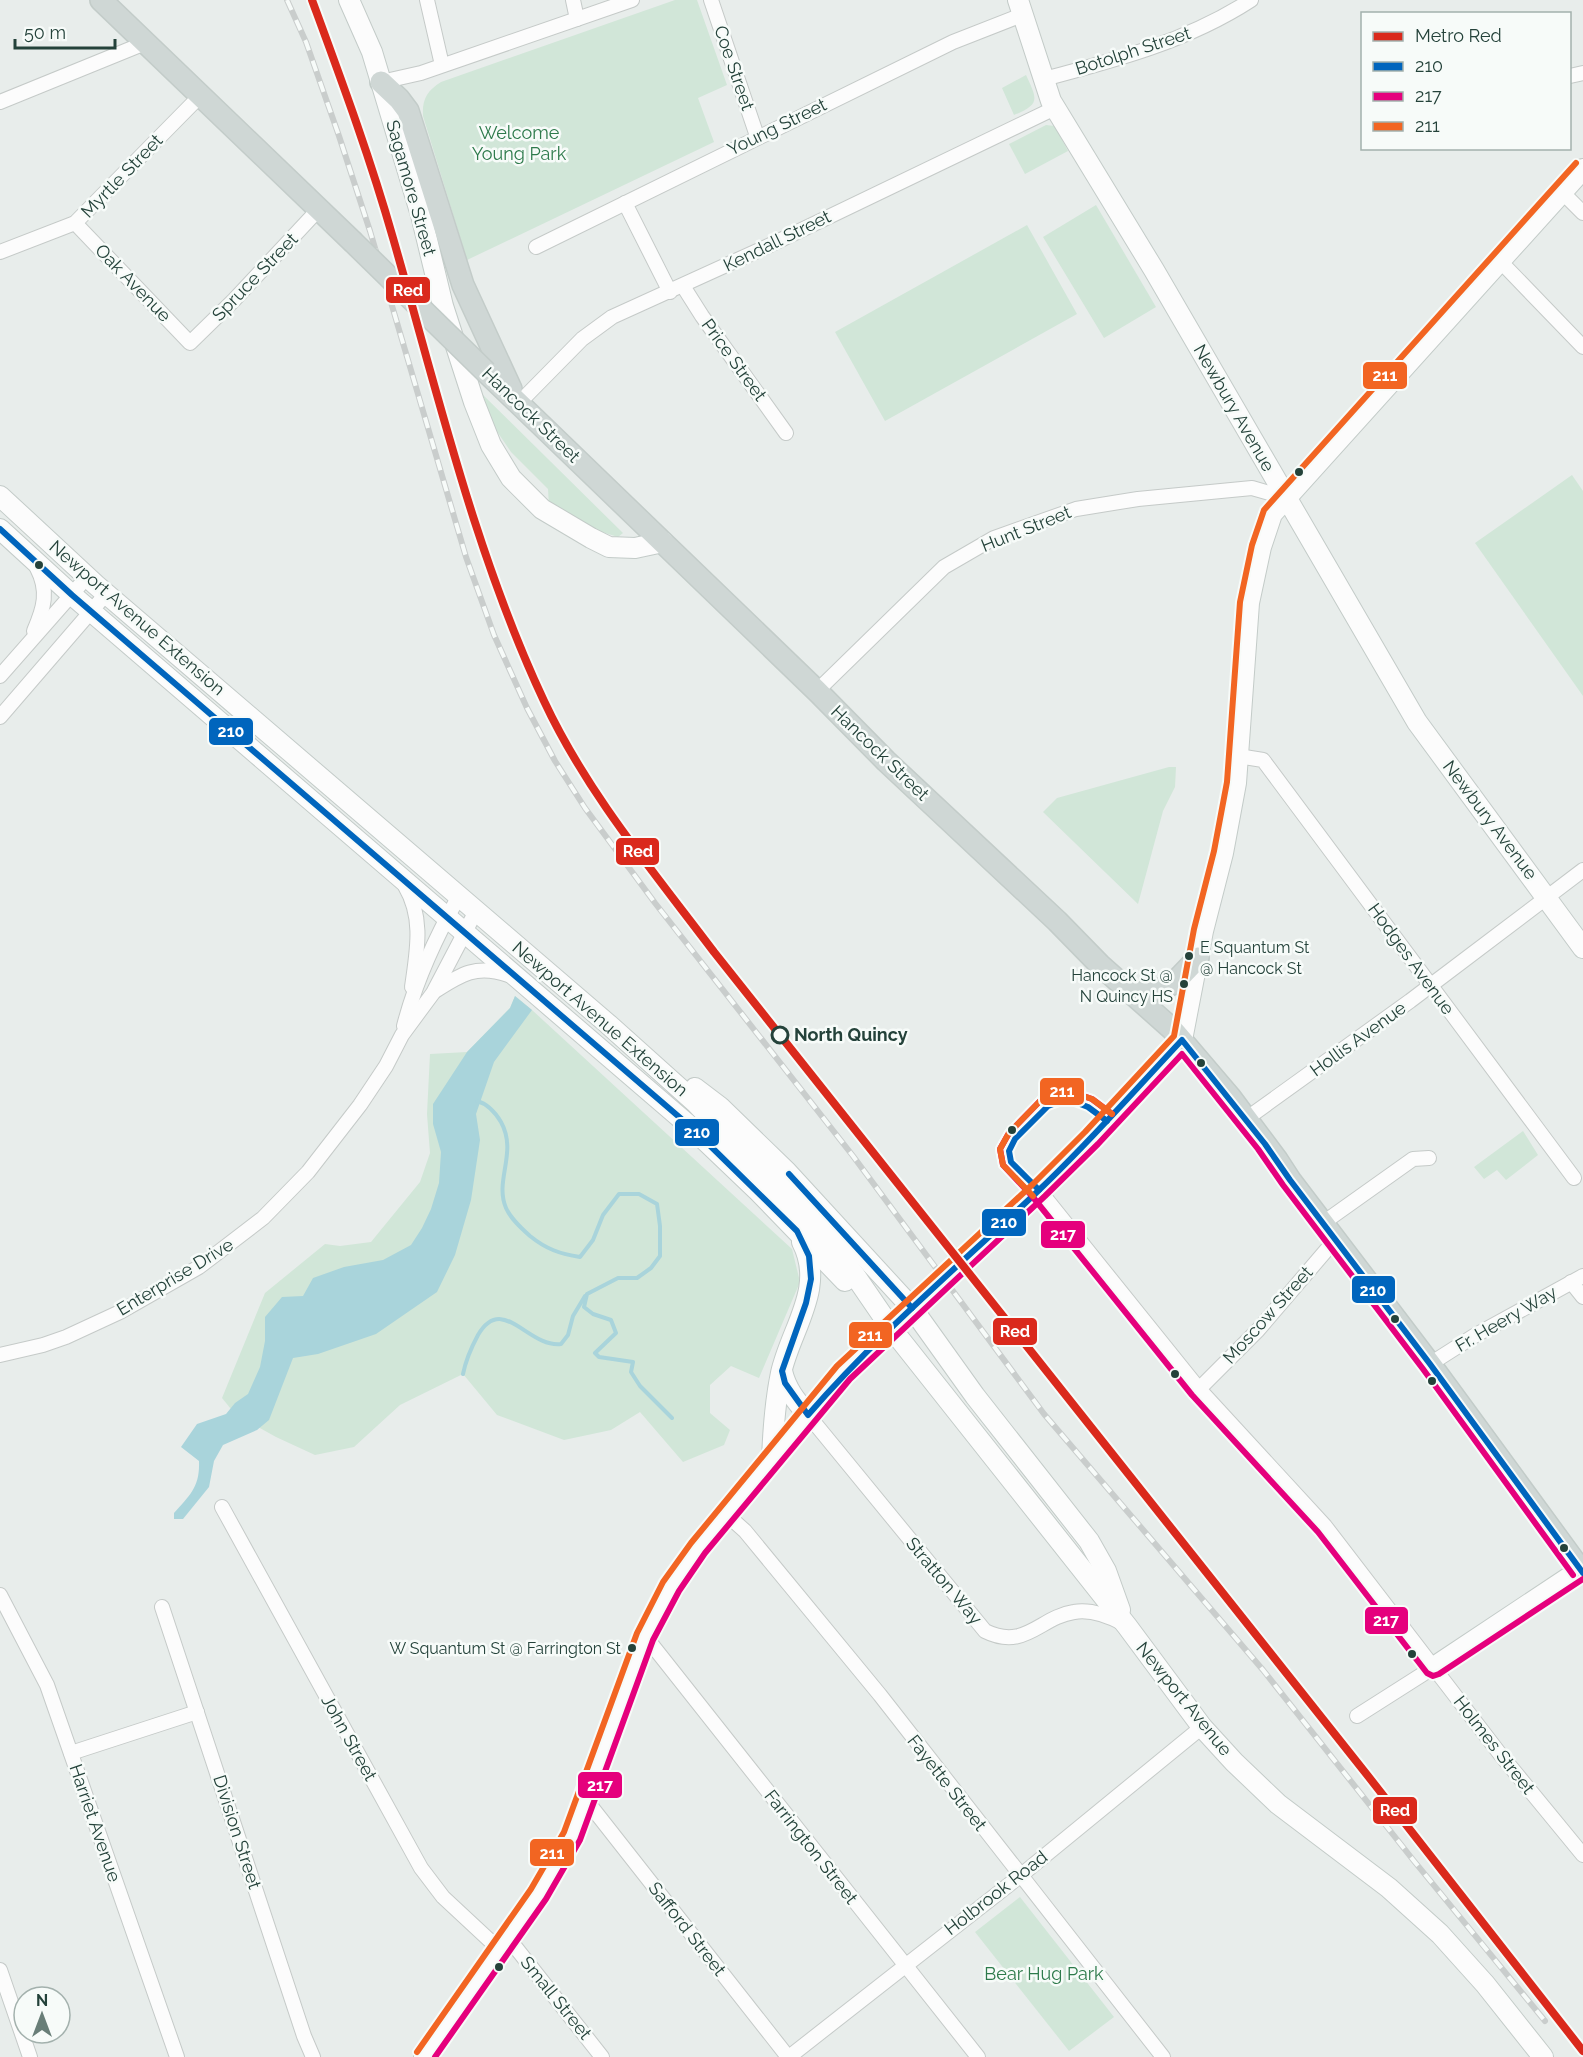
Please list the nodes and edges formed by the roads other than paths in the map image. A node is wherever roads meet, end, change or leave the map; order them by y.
1 (101, 0) edge
2 (349, 0) edge
3 (427, 0) edge
4 (573, 0) edge
5 (632, 0) edge
6 (711, 0) edge
7 (1251, 0) edge
8 (1020, 8) edge
9 (577, 19) junction
10 (145, 43) junction
11 (442, 65) junction
12 (1044, 80) junction
13 (381, 82) junction
14 (200, 96) junction
15 (0, 102) edge
16 (1056, 108) junction
17 (757, 136) junction
18 (1583, 169) edge
19 (1562, 192) junction
20 (625, 203) junction
21 (318, 210) junction
22 (1583, 213) edge
23 (75, 223) junction
24 (536, 247) dead end
25 (0, 252) edge
26 (1500, 261) junction
27 (683, 286) junction
28 (670, 292) junction
29 (190, 343) joint
30 (1583, 347) edge
31 (519, 403) junction
32 (786, 434) dead end
33 (0, 496) edge
34 (1287, 498) junction
35 (0, 529) edge
36 (663, 542) junction
37 (32, 558) junction
38 (87, 577) junction
39 (106, 594) junction
40 (72, 595) junction
41 (91, 610) junction
42 (30, 641) junction
43 (0, 675) edge
44 (817, 691) junction
45 (0, 717) edge
46 (1238, 756) junction
47 (1583, 870) edge
48 (398, 874) junction
49 (459, 896) junction
50 (1547, 897) junction
51 (476, 911) junction
52 (447, 917) junction
53 (464, 932) junction
54 (1583, 948) edge
55 (1198, 958) junction
56 (517, 978) junction
57 (1430, 985) junction
58 (433, 993) junction
59 (1134, 994) junction
60 (409, 1006) junction
61 (402, 1035) junction
62 (1182, 1040) junction
63 (633, 1046) junction
64 (1246, 1119) junction
65 (1429, 1158) dead end
66 (1574, 1178) dead end
67 (1039, 1190) junction
68 (796, 1232) junction
69 (1329, 1232) junction
70 (1577, 1279) edge
71 (1583, 1298) edge
72 (912, 1308) junction
73 (891, 1328) junction
74 (0, 1355) edge
75 (1430, 1364) junction
76 (782, 1371) junction
77 (1199, 1389) junction
78 (808, 1415) junction
79 (772, 1460) junction
80 (222, 1507) dead end
81 (726, 1514) junction
82 (1582, 1570) edge
83 (0, 1595) edge
84 (162, 1607) dead end
85 (1127, 1626) junction
86 (645, 1636) junction
87 (1434, 1667) junction
88 (196, 1712) junction
89 (1357, 1716) dead end
90 (1202, 1727) junction
91 (71, 1753) junction
92 (586, 1800) junction
93 (1583, 1855) edge
94 (1020, 1876) junction
95 (505, 1945) junction
96 (904, 1965) junction
97 (0, 1970) edge
98 (30, 2057) edge
99 (177, 2057) edge
100 (313, 2057) edge
101 (424, 2057) edge
102 (602, 2057) edge
103 (788, 2057) edge
104 (978, 2057) edge
105 (1163, 2057) edge
106 (1543, 2057) edge

1 - 10 main road, Hancock Street
2 - 13 main road, Sagamore Street
3 - 11 street
4 - 9 street
5 - 9 street
6 - 17 street, Coe Street
7 - 12 street, Botolph Street
8 - 12 main road, Newbury Avenue
8 - 17 street, Young Street
9 - 11 street
10 - 14 main road, Hancock Street
10 - 15 street
11 - 13 street
12 - 16 main road, Newbury Avenue
13 - 31 main road
13 - 36 main road, Sagamore Street
14 - 21 main road, Hancock Street
14 - 23 street, Myrtle Street
16 - 27 street, Kendall Street
16 - 34 main road, Newbury Avenue
17 - 20 street, Young Street
18 - 19 main road
19 - 22 street
19 - 26 main road
20 - 24 street, Young Street
20 - 28 street
21 - 29 street, Spruce Street
21 - 31 main road, Hancock Street, bridge
23 - 25 street, Myrtle Street
23 - 29 street, Oak Avenue
26 - 30 street
26 - 34 main road
27 - 28 street, Kendall Street
27 - 32 street, Price Street
28 - 31 street, Kendall Street
31 - 36 main road, Hancock Street
33 - 38 main road, Newport Avenue Extension
34 - 44 street, Hunt Street
34 - 46 main road
34 - 50 main road, Newbury Avenue
35 - 37 main road, Newport Avenue Extension
36 - 44 main road, Hancock Street
37 - 40 main road, Newport Avenue Extension
37 - 42 street
38 - 39 main road, Newport Avenue Extension
38 - 40 street
39 - 41 street
39 - 49 main road, Newport Avenue Extension
40 - 41 main road, Newport Avenue Extension
40 - 42 street
41 - 45 street
41 - 48 main road, Newport Avenue Extension
42 - 43 street
44 - 59 main road, Hancock Street
46 - 55 main road
46 - 57 street, Hodges Avenue
47 - 50 street, Hollis Avenue
48 - 52 main road, Newport Avenue Extension
48 - 60 street, Enterprise Drive
49 - 51 main road, Newport Avenue Extension
49 - 52 street, Enterprise Drive
50 - 54 main road, Newbury Avenue
50 - 57 street, Hollis Avenue
51 - 53 street, Enterprise Drive
51 - 63 main road, Newport Avenue Extension
52 - 53 main road, Newport Avenue Extension
52 - 60 street, Enterprise Drive
53 - 56 main road, Newport Avenue Extension
53 - 58 street, Enterprise Drive
55 - 59 main road
55 - 62 main road
56 - 58 street, Enterprise Drive
56 - 68 main road, Newport Avenue Extension
57 - 64 street, Hollis Avenue
57 - 66 street, Hodges Avenue
58 - 61 street, Enterprise Drive
59 - 62 main road, Hancock Street
60 - 61 street, Enterprise Drive
61 - 74 street, Enterprise Drive
62 - 64 main road, Hancock Street
62 - 67 main road
63 - 72 main road
63 - 73 main road, Newport Avenue Extension
64 - 69 main road, Hancock Street
65 - 69 street, Moscow Street
67 - 72 main road, bridge
67 - 77 street, Holmes Street
68 - 73 main road, Newport Avenue Extension
68 - 76 main road
69 - 75 main road, Hancock Street
69 - 77 street, Moscow Street
70 - 71 street
70 - 75 street, Fr. Heery Way
72 - 78 main road, bridge
72 - 85 main road
73 - 85 main road, Newport Avenue
75 - 82 main road, Hancock Street
76 - 78 main road
76 - 79 main road
77 - 87 street, Holmes Street
78 - 79 main road
78 - 85 street, Stratton Way
79 - 81 main road
80 - 95 street, John Street
81 - 86 main road
81 - 94 street, Fayette Street
82 - 87 main road
83 - 91 street, Harriet Avenue
84 - 88 street, Division Street
85 - 90 main road, Newport Avenue
86 - 92 main road
86 - 96 street, Farrington Street
87 - 89 street
87 - 93 street, Holmes Street
88 - 91 street
88 - 100 street, Division Street
90 - 94 street, Holbrook Road
90 - 106 main road, Newport Avenue
91 - 99 street, Harriet Avenue
92 - 95 main road
92 - 103 street, Safford Street
94 - 96 street, Holbrook Road
94 - 105 street, Fayette Street
95 - 101 main road
95 - 102 street, Small Street
96 - 103 street, Holbrook Road
96 - 104 street, Farrington Street
97 - 98 street

